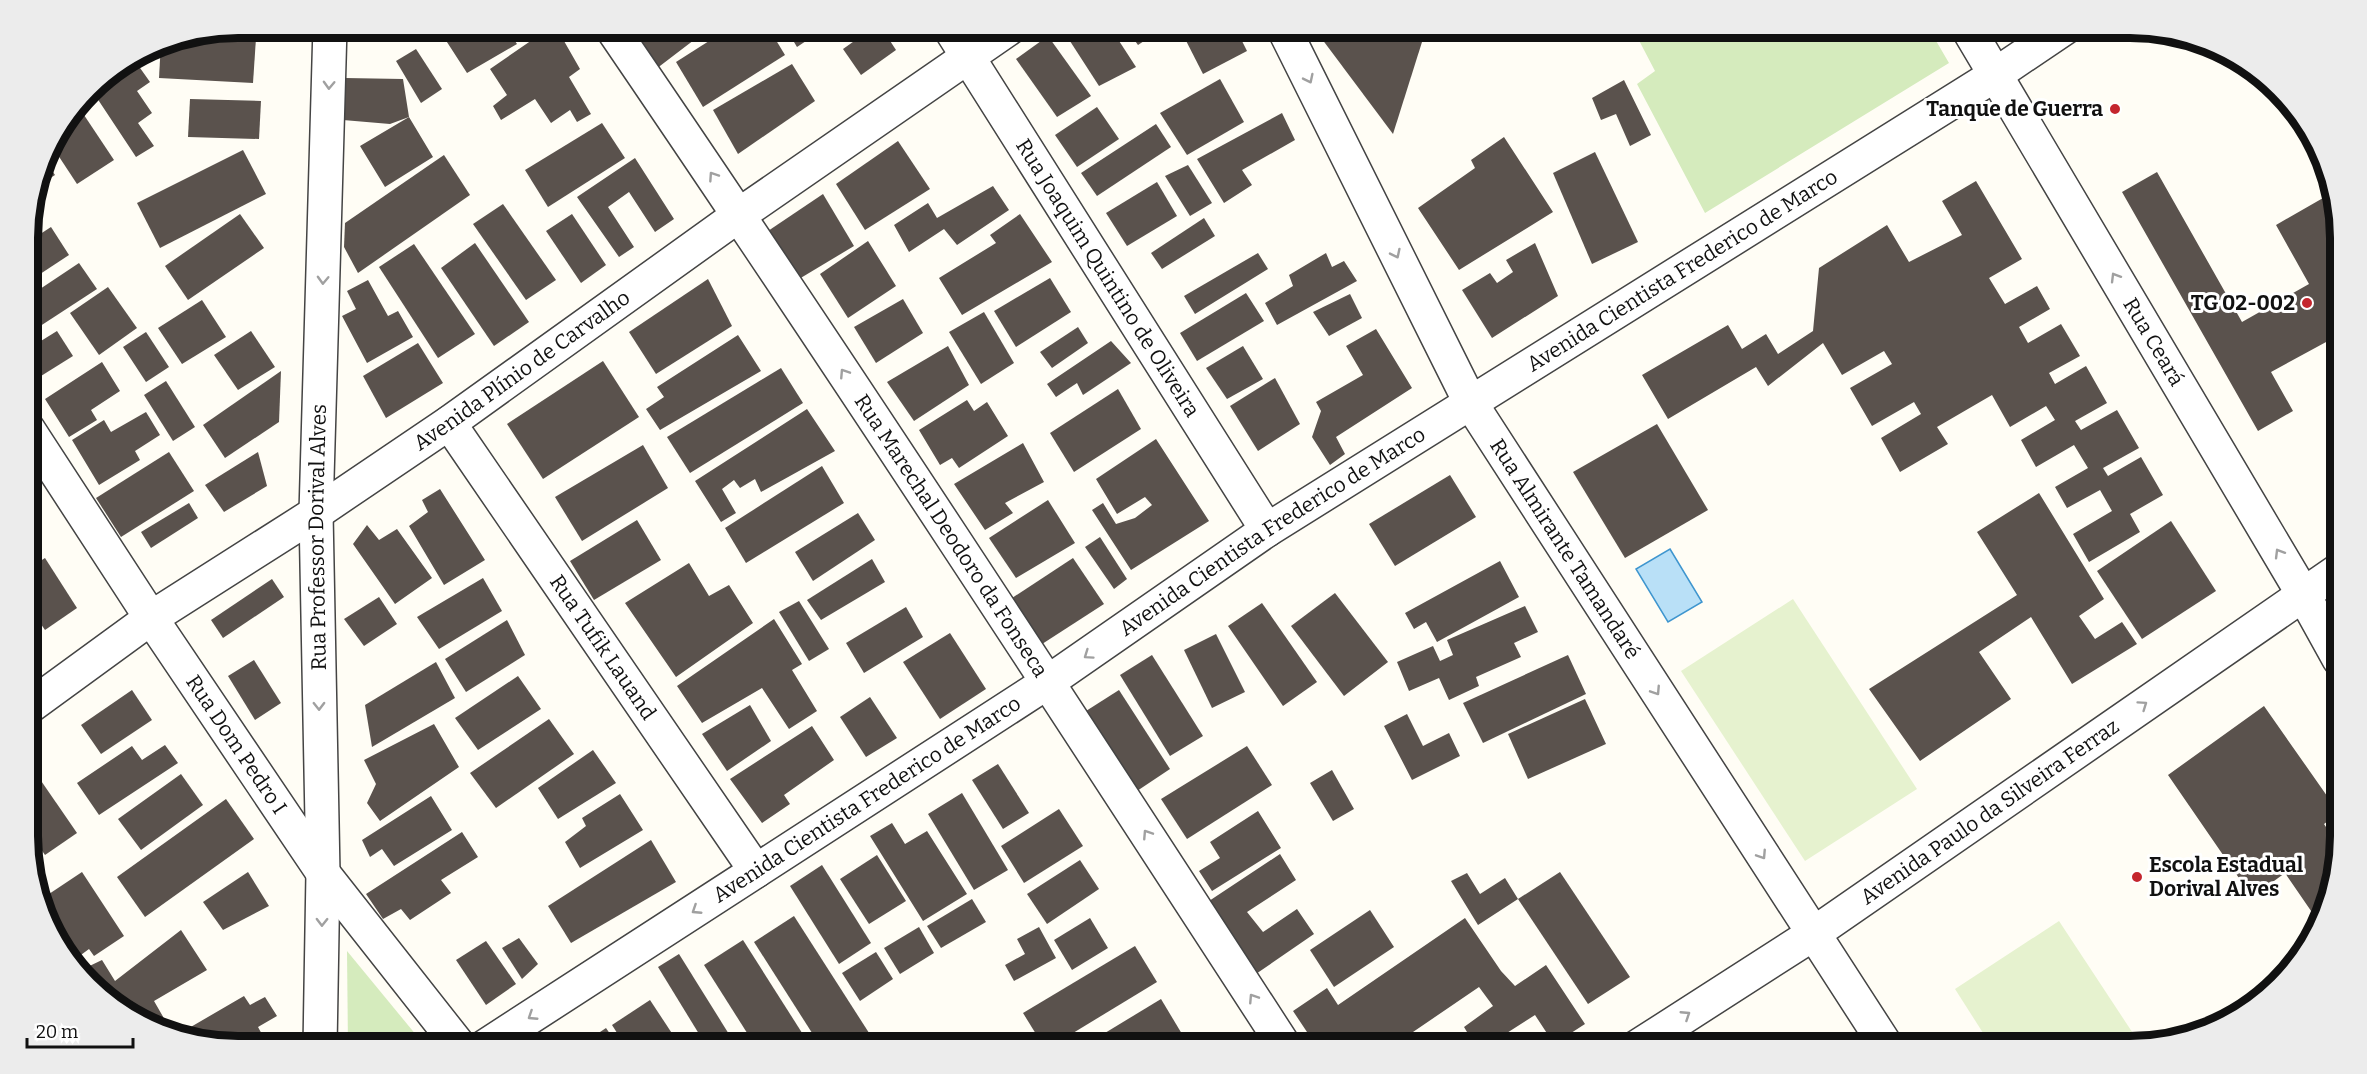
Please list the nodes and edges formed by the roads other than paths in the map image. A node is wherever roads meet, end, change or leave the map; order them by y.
1 (330, 38) edge
2 (618, 38) edge
3 (956, 38) edge
4 (995, 38) edge
5 (1288, 38) edge
6 (1974, 38) edge
7 (2050, 38) edge
8 (968, 57) junction
9 (1995, 75) junction
10 (739, 215) junction
11 (1470, 402) junction
12 (449, 423) junction
13 (38, 444) edge
14 (315, 513) junction
15 (1267, 530) junction
16 (2330, 576) edge
17 (2303, 594) junction
18 (151, 618) junction
19 (2330, 641) edge
20 (1048, 682) junction
21 (38, 700) edge
22 (756, 871) junction
23 (323, 873) junction
24 (1813, 934) junction
25 (320, 1036) edge
26 (451, 1036) edge
27 (501, 1036) edge
28 (1278, 1036) edge
29 (1654, 1036) edge
30 (1880, 1036) edge

1 -> 14 street, Rua Professor Dorival Alves
10 -> 2 street, Rua Marechal Deodoro da Fonseca
3 - 8 street, Rua Joaquim Quintino de Oliveira
4 - 8 street, Avenida Plínio de Carvalho
5 -> 11 street, Rua Almirante Tamandaré
6 - 9 street, Rua Ceará
7 - 9 street, Avenida Cientista Frederico de Marco
8 - 10 street, Avenida Plínio de Carvalho
8 - 15 street, Rua Joaquim Quintino de Oliveira
9 - 11 street, Avenida Cientista Frederico de Marco
17 -> 9 street, Rua Ceará
10 - 12 street, Avenida Plínio de Carvalho
20 -> 10 street, Rua Marechal Deodoro da Fonseca
11 - 15 street, Avenida Cientista Frederico de Marco
11 -> 24 street, Rua Almirante Tamandaré
12 - 14 street, Avenida Plínio de Carvalho
12 - 22 street, Rua Tufik Lauand
13 - 18 street, Rua Dom Pedro I
14 - 18 street, Avenida Plínio de Carvalho
14 -> 23 street, Rua Professor Dorival Alves
15 -> 20 street, Avenida Cientista Frederico de Marco
16 - 17 street, Avenida Paulo da Silveira Ferraz
17 - 19 street, Rua Ceará
24 -> 17 street, Avenida Paulo da Silveira Ferraz
18 - 21 street, Avenida Plínio de Carvalho
18 - 23 street, Rua Dom Pedro I
20 - 22 street, Avenida Cientista Frederico de Marco
28 -> 20 street, Rua Marechal Deodoro da Fonseca
22 -> 27 street, Avenida Cientista Frederico de Marco
23 -> 25 street, Rua Professor Dorival Alves
23 - 26 street, Rua Dom Pedro I
29 -> 24 street, Avenida Paulo da Silveira Ferraz
24 - 30 street, Rua Almirante Tamandaré

